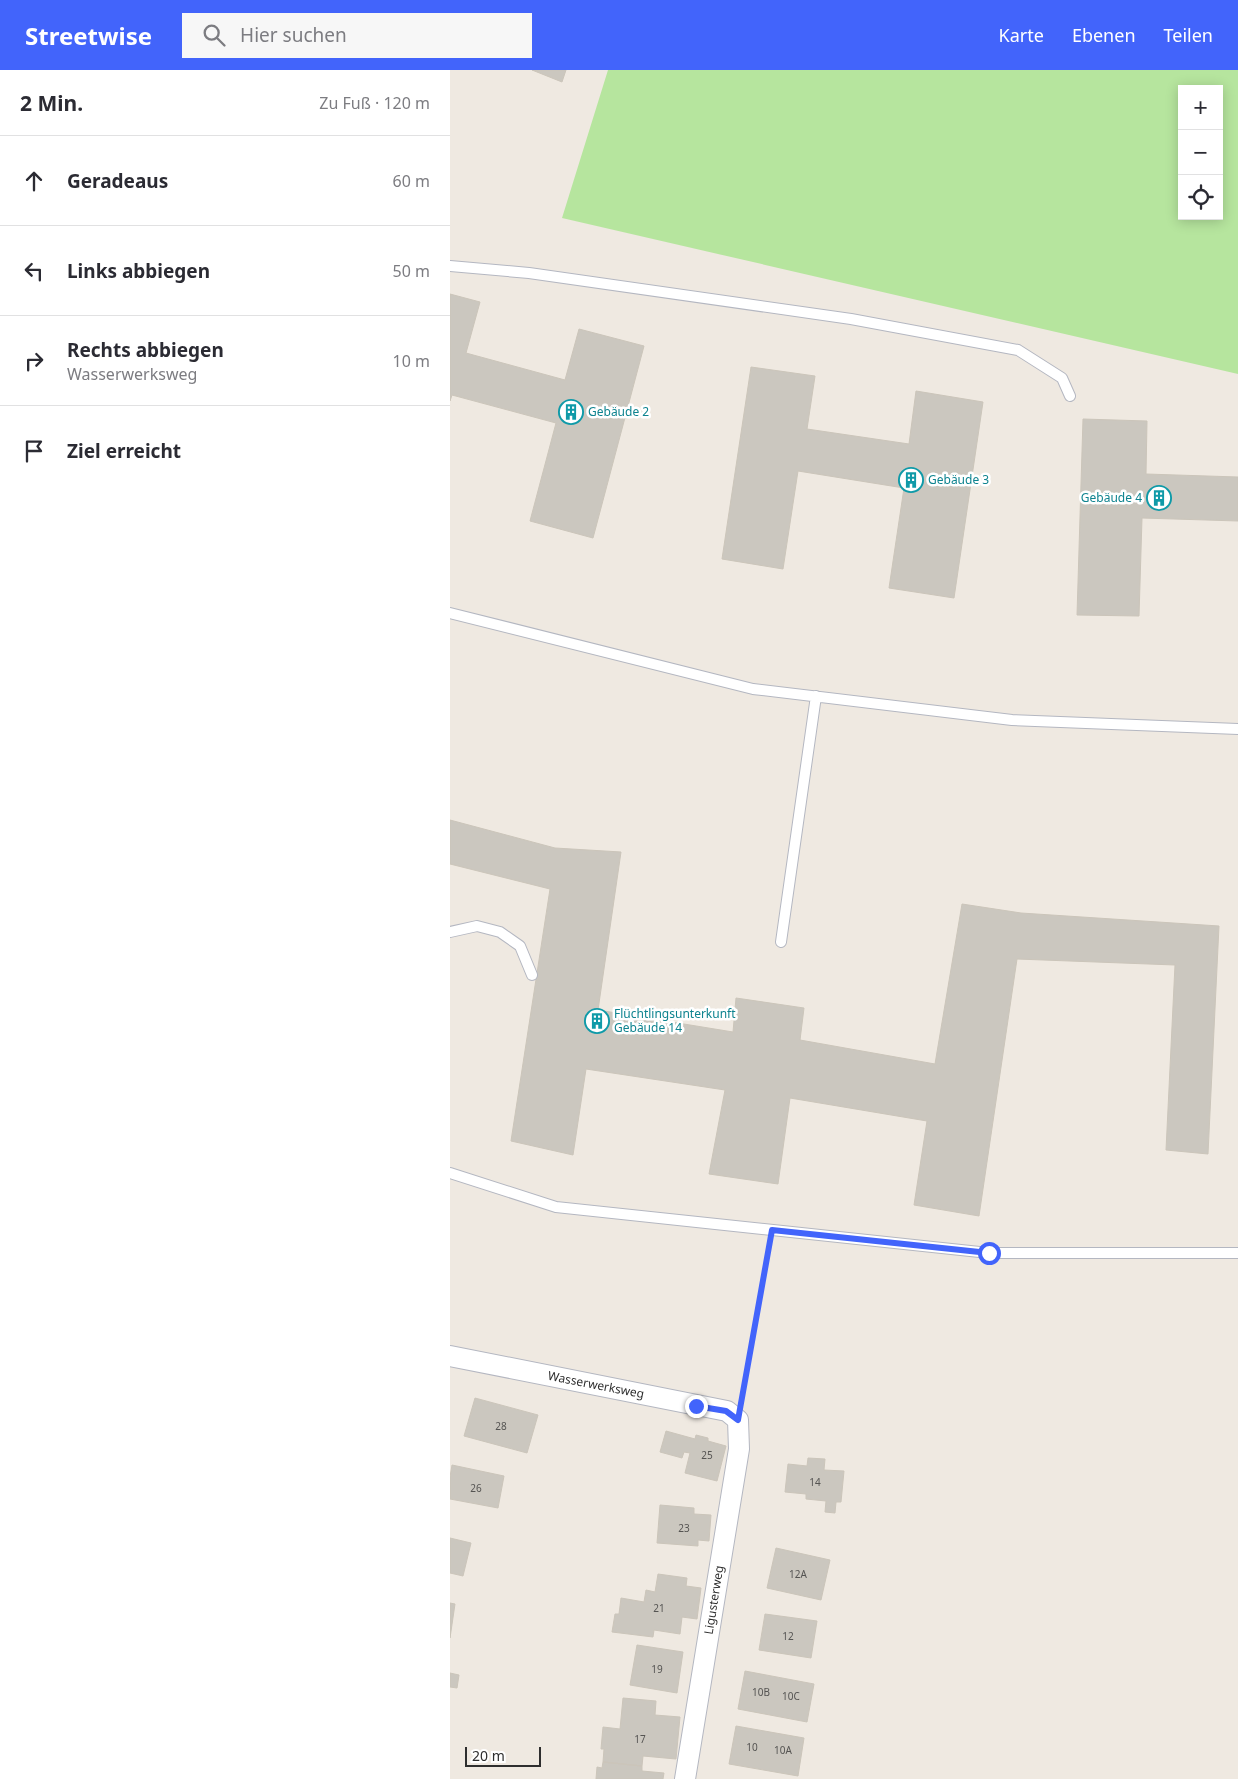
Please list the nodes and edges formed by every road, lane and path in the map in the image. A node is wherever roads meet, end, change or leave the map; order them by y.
1 (450, 266) edge
2 (1070, 396) dead end
3 (450, 613) edge
4 (816, 696) junction
5 (1238, 729) edge
6 (450, 932) edge
7 (781, 942) dead end
8 (532, 974) dead end
9 (450, 1173) edge
10 (772, 1230) junction
11 (1238, 1253) edge
12 (450, 1356) edge
13 (738, 1420) junction
14 (684, 1779) edge

1 - 2 lane
3 - 4 lane
4 - 5 lane
4 - 7 lane
6 - 8 lane
9 - 10 lane
10 - 11 lane
10 - 13 path
12 - 13 street, Wasserwerksweg
13 - 14 street, Ligusterweg

